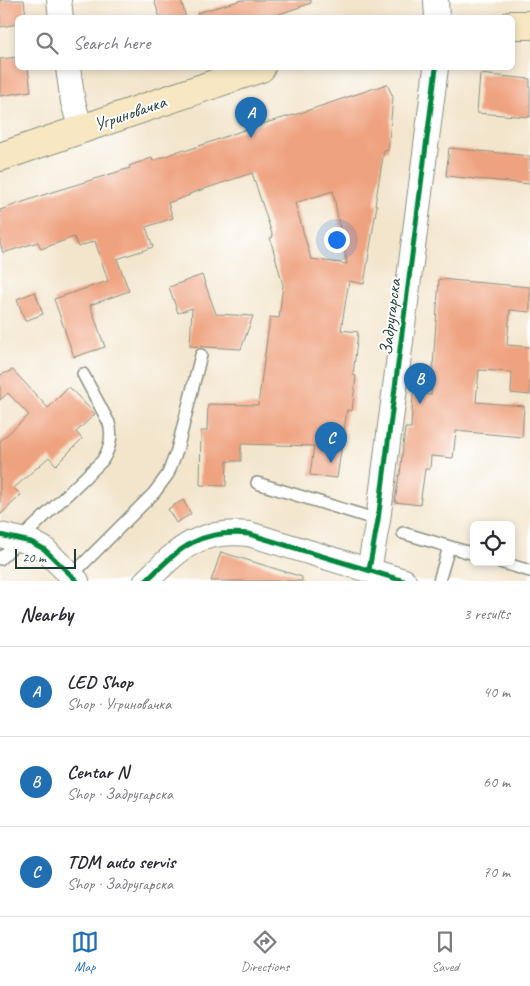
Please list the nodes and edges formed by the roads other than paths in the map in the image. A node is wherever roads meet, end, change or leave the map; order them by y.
1 (59, 0) edge
2 (436, 0) edge
3 (61, 15) edge
4 (437, 15) edge
5 (515, 25) edge
6 (530, 25) edge
7 (68, 70) edge
8 (255, 70) edge
9 (436, 70) edge
10 (81, 130) junction
11 (0, 157) edge
12 (201, 355) dead end
13 (83, 374) dead end
14 (257, 484) dead end
15 (378, 520) junction
16 (403, 533) dead end
17 (10, 537) edge
18 (449, 547) junction
19 (470, 553) edge
20 (0, 559) edge
21 (513, 566) edge
22 (369, 570) junction
23 (530, 571) edge
24 (72, 579) edge
25 (146, 581) edge
26 (404, 581) edge
27 (439, 581) edge

1 - 3 street
2 - 4 street
5 - 6 main road
7 - 10 street
8 - 10 main road, Угриновачка
9 - 15 street, Задругарска
10 - 11 main road, Угриновачка
12 - 24 lane
13 - 17 lane
14 - 15 lane
15 - 22 street, Задругарска
16 - 18 lane
17 - 20 lane
17 - 24 street
18 - 19 lane
18 - 27 lane
21 - 23 lane
22 - 25 street
22 - 26 street

